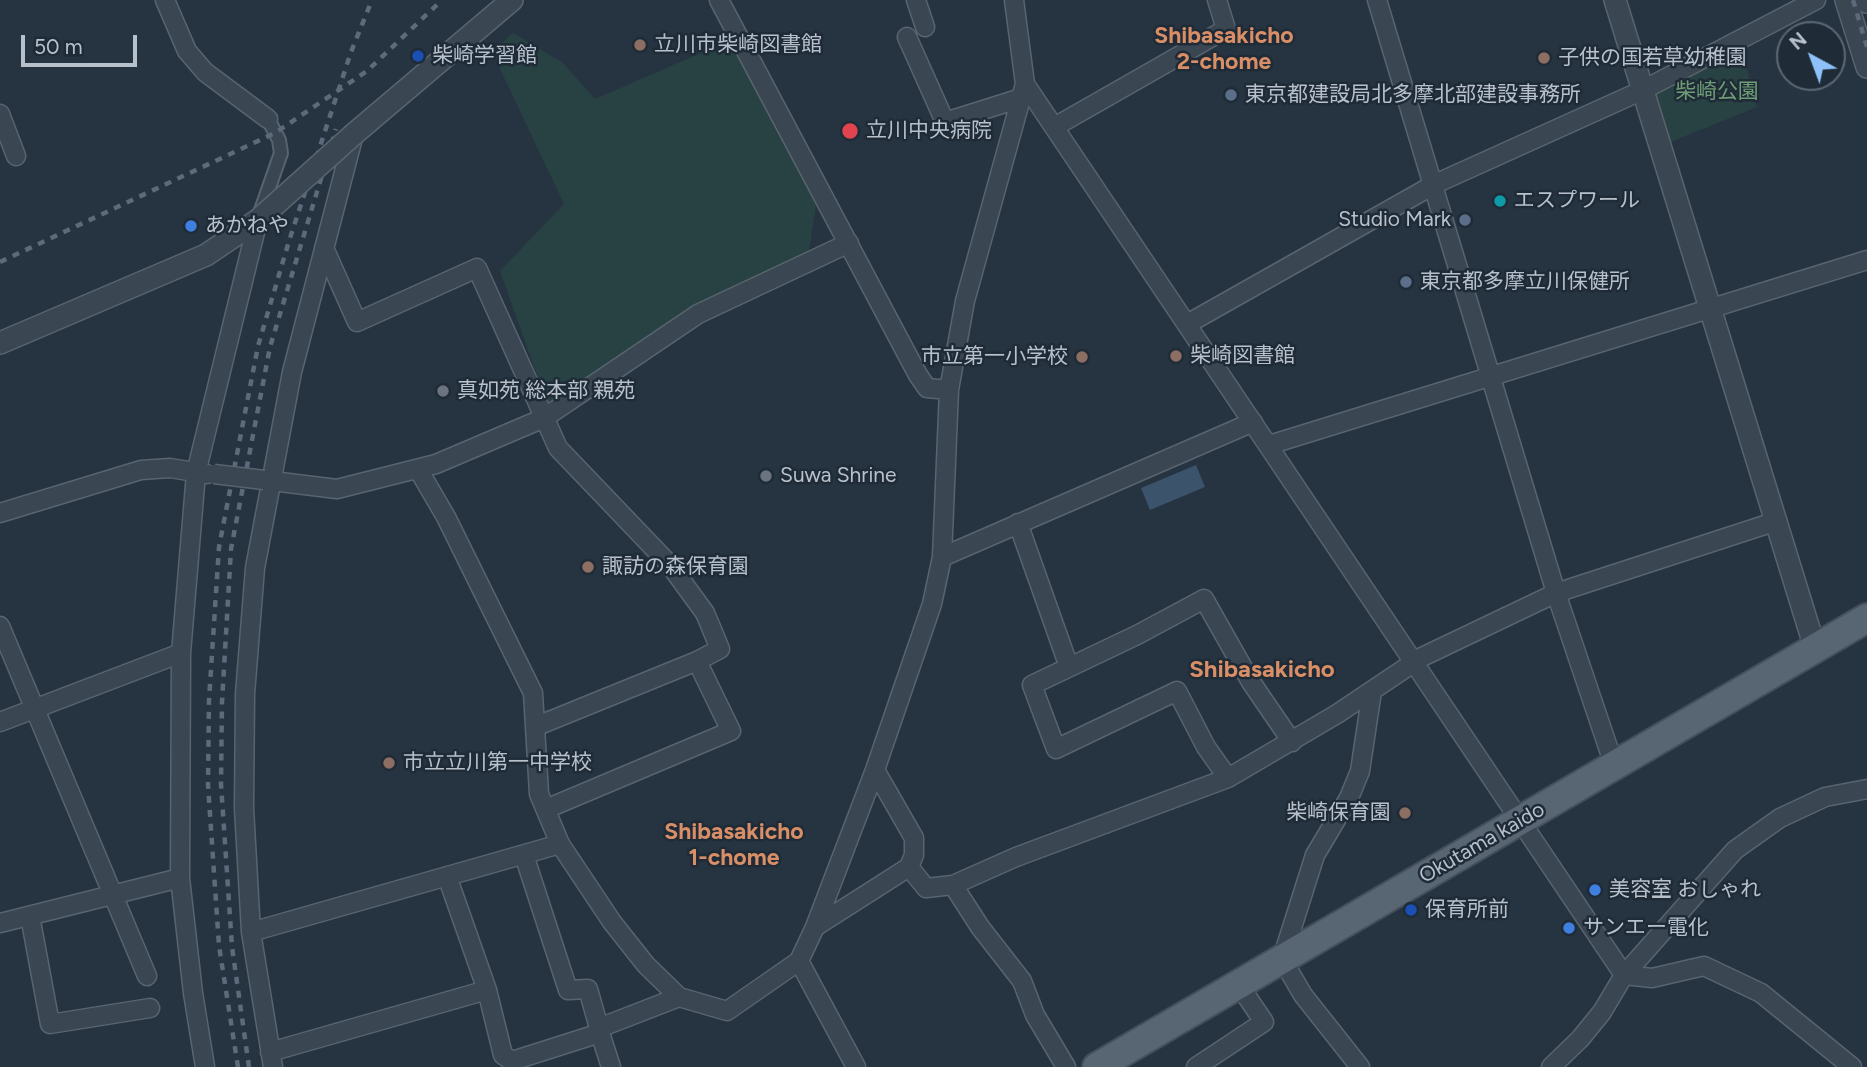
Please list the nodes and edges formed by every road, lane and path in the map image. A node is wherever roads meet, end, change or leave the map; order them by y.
1 (165, 0) edge
2 (512, 0) edge
3 (719, 0) edge
4 (916, 0) edge
5 (1014, 0) edge
6 (1217, 0) edge
7 (1377, 0) edge
8 (1615, 0) edge
9 (1816, 0) edge
10 (1846, 0) edge
11 (925, 27) dead end
12 (907, 37) dead end
13 (1867, 66) edge
14 (1643, 90) junction
15 (1023, 91) junction
16 (0, 114) edge
17 (268, 119) joint
18 (1056, 126) junction
19 (354, 134) junction
20 (16, 156) dead end
21 (1435, 184) junction
22 (258, 220) junction
23 (849, 243) junction
24 (324, 248) junction
25 (1867, 260) edge
26 (1710, 307) junction
27 (1189, 323) junction
28 (0, 344) edge
29 (1493, 376) junction
30 (949, 390) junction
31 (544, 418) junction
32 (1254, 422) junction
33 (1269, 445) junction
34 (418, 469) junction
35 (205, 474) junction
36 (268, 481) junction
37 (0, 513) edge
38 (1777, 521) junction
39 (1018, 523) junction
40 (942, 557) junction
41 (1556, 593) junction
42 (1867, 618) edge
43 (0, 626) edge
44 (1815, 648) junction
45 (181, 653) junction
46 (697, 661) junction
47 (1413, 662) junction
48 (1069, 667) junction
49 (1371, 691) junction
50 (33, 709) junction
51 (0, 722) edge
52 (537, 726) junction
53 (1292, 742) junction
54 (1614, 765) junction
55 (875, 770) junction
56 (1227, 778) junction
57 (1867, 789) edge
58 (546, 810) junction
59 (1519, 821) junction
60 (560, 844) junction
61 (524, 855) junction
62 (909, 867) junction
63 (447, 876) junction
64 (180, 878) junction
65 (953, 885) junction
66 (114, 896) junction
67 (30, 916) junction
68 (0, 923) edge
69 (815, 927) junction
70 (251, 932) junction
71 (1282, 959) junction
72 (799, 961) junction
73 (1624, 975) junction
74 (147, 976) dead end
75 (1239, 985) junction
76 (487, 990) junction
77 (679, 997) junction
78 (150, 1008) dead end
79 (599, 1031) junction
80 (1867, 1055) edge
81 (272, 1059) edge
82 (1349, 1064) edge
83 (205, 1067) edge
84 (611, 1067) edge
85 (856, 1067) edge
86 (1066, 1067) edge
87 (1097, 1067) edge
88 (1196, 1067) edge
89 (1551, 1067) edge
90 (1852, 1067) edge

1 - 17 street
2 - 19 street
3 - 23 street
4 - 11 street
5 - 15 street
6 - 18 street
7 - 21 street
8 - 14 street
9 - 14 street
10 - 13 street
12 - 15 street
14 - 21 street
14 - 26 street
15 - 18 street
15 - 30 street
16 - 20 street
17 - 22 street
18 - 27 street
19 - 22 street, bridge
19 - 24 street
21 - 27 street
21 - 29 street
22 - 28 street
22 - 35 street
23 - 30 street
23 - 31 street
24 - 31 street
24 - 36 street
25 - 26 street
26 - 29 street
26 - 38 street
27 - 32 street
29 - 33 street
29 - 41 street
30 - 40 street
31 - 34 street
31 - 46 street
32 - 33 street
32 - 39 street
33 - 47 street
34 - 36 street
34 - 52 street
35 - 36 street, bridge
35 - 37 street
35 - 45 street
36 - 70 street
38 - 41 street
38 - 44 street
39 - 40 street
39 - 48 street
40 - 55 street
41 - 47 street
41 - 54 street
42 - 44 main road, Okutama kaido
43 - 50 street
44 - 54 main road, Okutama kaido
45 - 50 street
45 - 64 street
46 - 52 street
46 - 58 street
47 - 49 street
47 - 59 street
48 - 53 street
48 - 56 street
49 - 53 street
49 - 71 street
50 - 51 street
50 - 66 street
52 - 58 street
53 - 56 street
54 - 59 main road, Okutama kaido
55 - 62 street
55 - 69 street
56 - 65 street
57 - 73 street
58 - 60 street
59 - 71 main road, Okutama kaido
59 - 73 street
60 - 61 street
60 - 77 street
61 - 63 street
61 - 79 street
62 - 65 street
62 - 69 street
63 - 70 street
63 - 76 street
64 - 66 street
64 - 83 street
65 - 86 street
66 - 67 street
66 - 74 street
67 - 68 street
67 - 78 street
69 - 72 street
70 - 81 street
71 - 75 main road, Okutama kaido
71 - 82 street
72 - 77 street
72 - 85 street
73 - 89 street
73 - 90 street
75 - 87 main road, Okutama kaido
75 - 88 street
76 - 79 street
76 - 81 street
77 - 79 street
79 - 84 street
80 - 90 street

